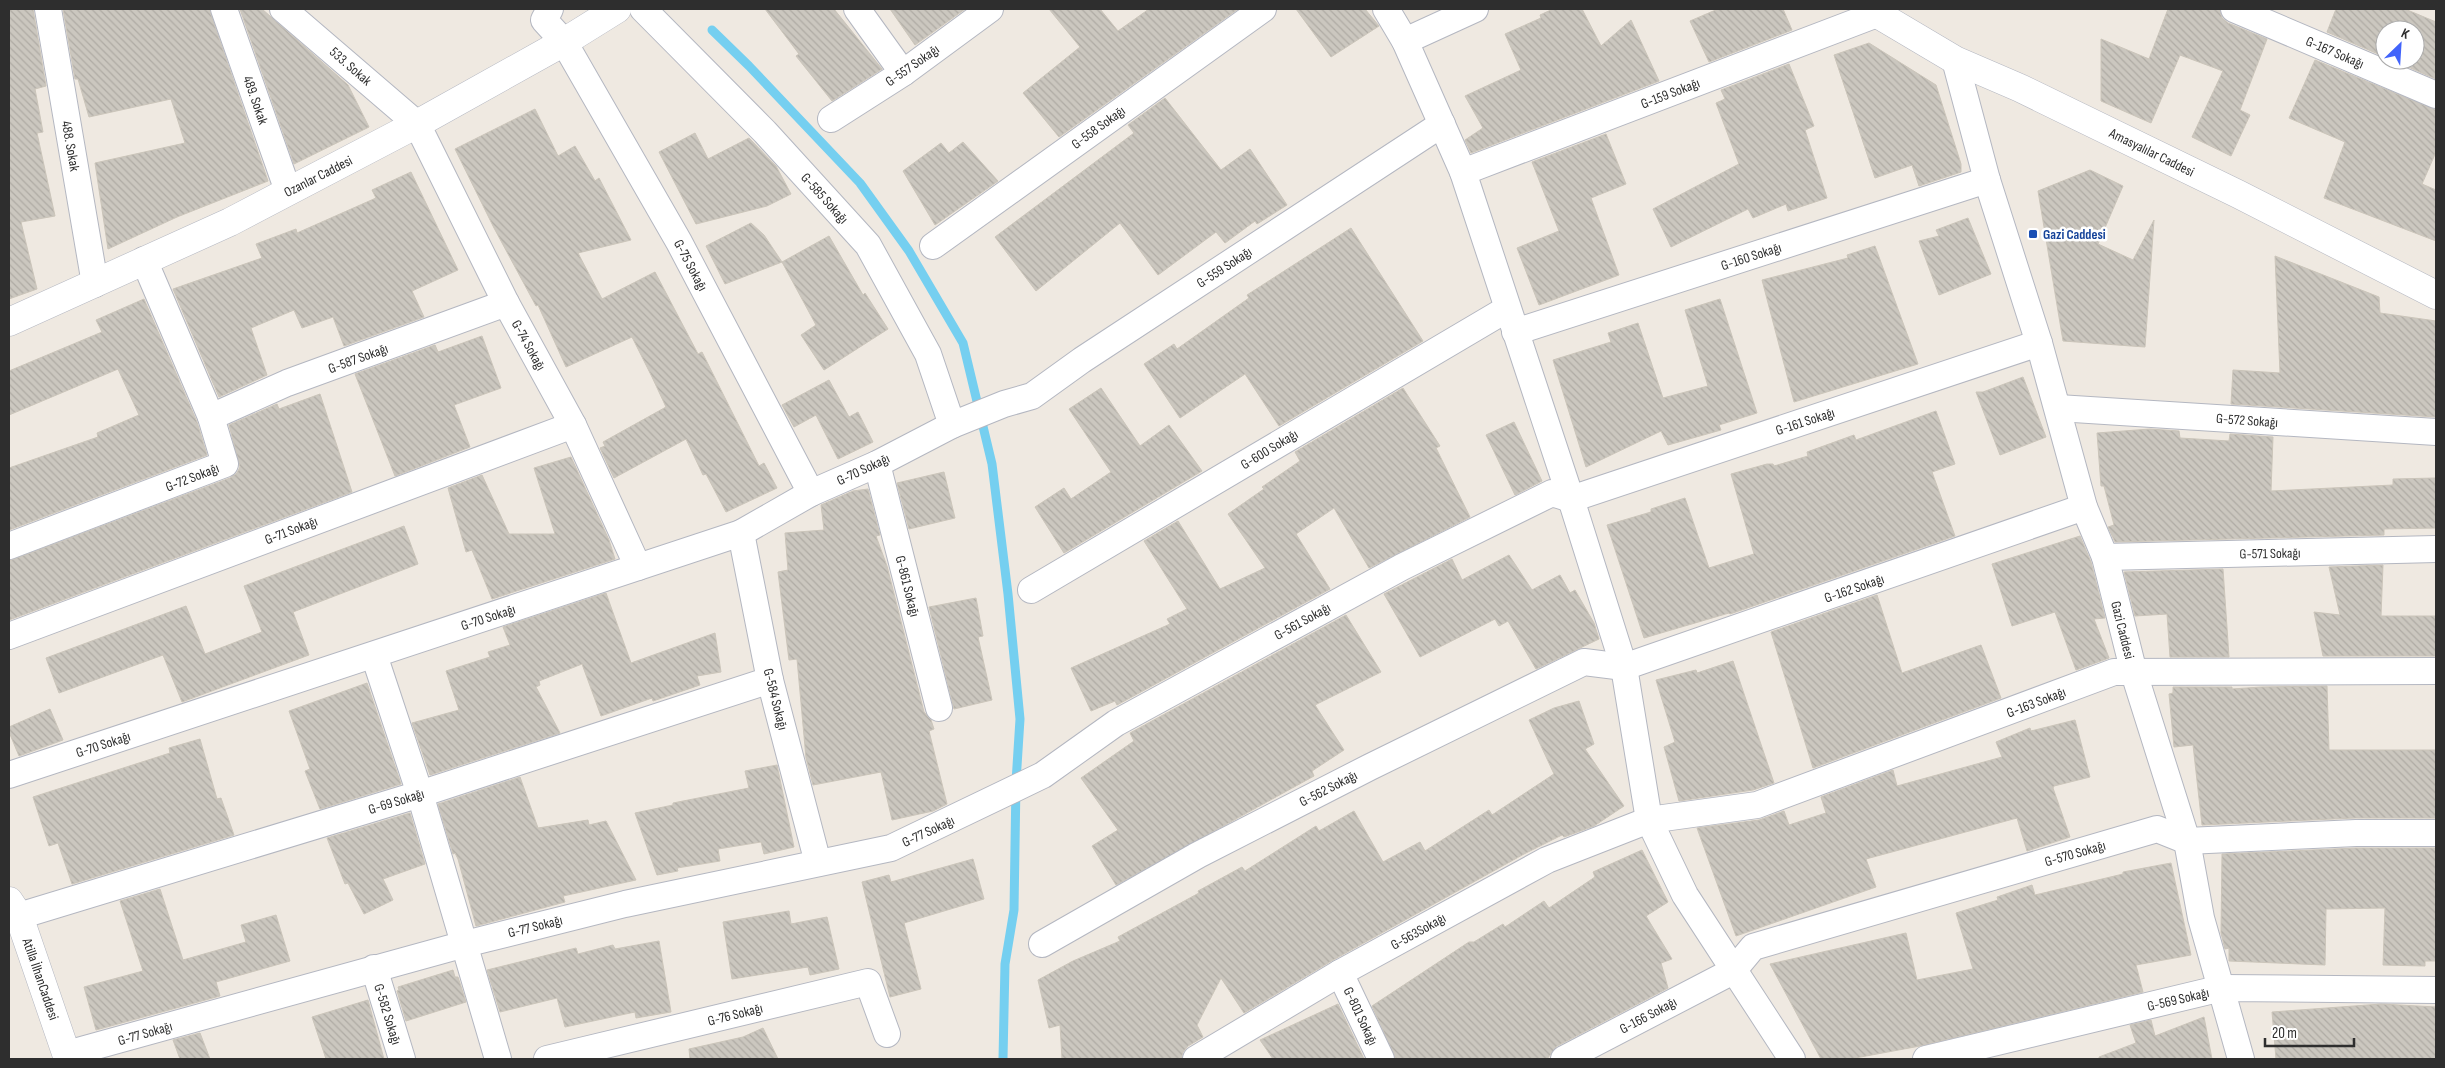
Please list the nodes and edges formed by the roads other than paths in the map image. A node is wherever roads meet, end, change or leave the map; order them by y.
1 (48, 9) edge
2 (224, 9) edge
3 (284, 9) edge
4 (550, 9) edge
5 (617, 9) edge
6 (643, 9) edge
7 (857, 9) edge
8 (990, 9) edge
9 (1263, 9) edge
10 (1386, 9) edge
11 (1475, 9) edge
12 (2234, 9) edge
13 (1873, 11) edge
14 (1405, 40) junction
15 (564, 42) junction
16 (1955, 60) junction
17 (903, 73) junction
18 (2436, 95) edge
19 (832, 119) dead end
20 (417, 124) junction
21 (1442, 124) junction
22 (1463, 172) junction
23 (1987, 180) junction
24 (288, 191) junction
25 (933, 246) dead end
26 (144, 260) junction
27 (95, 284) junction
28 (2436, 296) edge
29 (506, 303) junction
30 (1511, 320) junction
31 (9, 322) edge
32 (2039, 343) junction
33 (2058, 408) junction
34 (211, 417) junction
35 (573, 425) junction
36 (952, 425) junction
37 (2436, 432) edge
38 (877, 464) junction
39 (810, 493) junction
40 (1571, 499) junction
41 (2084, 507) junction
42 (741, 533) junction
43 (9, 546) edge
44 (2436, 549) edge
45 (2105, 558) junction
46 (638, 567) junction
47 (1031, 590) dead end
48 (9, 636) edge
49 (374, 655) junction
50 (1624, 667) junction
51 (2436, 671) edge
52 (2134, 673) junction
53 (770, 680) junction
54 (939, 708) dead end
55 (9, 775) edge
56 (420, 794) junction
57 (1000, 796) joint
58 (1649, 820) junction
59 (2436, 833) edge
60 (2187, 841) junction
61 (818, 863) junction
62 (14, 909) edge
63 (465, 944) junction
64 (1042, 944) dead end
65 (374, 968) junction
66 (1732, 971) junction
67 (1340, 973) junction
68 (2222, 988) junction
69 (2436, 990) edge
70 (887, 1034) dead end
71 (68, 1057) edge
72 (402, 1059) edge
73 (498, 1059) edge
74 (547, 1059) edge
75 (1196, 1059) edge
76 (1381, 1059) edge
77 (1564, 1059) edge
78 (1792, 1059) edge
79 (1926, 1059) edge
80 (2241, 1059) edge

1 - 27 street, 488. Sokak
2 - 24 street, 489. Sokak
3 - 20 street, 533. Sokak
4 - 15 street, G-75 Sokağı
5 - 15 main road, Ozanlar Caddesi
6 - 36 street, G-585 Sokağı
7 - 17 street
8 - 17 street, G-557 Sokağı
9 - 25 street, G-558 Sokağı
10 - 14 street
11 - 14 street
12 - 18 street, G-167 Sokağı
13 - 16 main road, Amasyalılar Caddesi
13 - 22 street, G-159 Sokağı
14 - 21 street
15 - 20 main road, Ozanlar Caddesi
15 - 39 street, G-75 Sokağı
16 - 23 street, Gazi Caddesi
16 - 28 main road, Amasyalılar Caddesi
17 - 19 street, G-557 Sokağı
20 - 24 main road, Ozanlar Caddesi
20 - 29 street, G-74 Sokağı
21 - 22 street
21 - 36 street, G-559 Sokağı
22 - 30 street
23 - 30 street, G-160 Sokağı
23 - 32 street, Gazi Caddesi
24 - 26 main road, Ozanlar Caddesi
26 - 27 main road, Ozanlar Caddesi
26 - 34 street, G-72 Sokağı
27 - 31 main road, Ozanlar Caddesi
29 - 34 street, G-587 Sokağı
29 - 35 street, G-74 Sokağı
30 - 40 street
30 - 47 street, G-600 Sokağı
32 - 33 street, Gazi Caddesi
32 - 40 street, G-161 Sokağı
33 - 37 street, G-572 Sokağı
33 - 41 street, Gazi Caddesi
34 - 43 street, G-72 Sokağı
35 - 46 street, G-74 Sokağı
35 - 48 street, G-71 Sokağı
36 - 38 street, G-70 Sokağı
38 - 39 street, G-70 Sokağı
38 - 54 street, G-861 Sokağı
39 - 42 street, G-70 Sokağı
40 - 50 street
40 - 57 street, G-561 Sokağı
41 - 45 street, Gazi Caddesi
41 - 50 street, G-162 Sokağı
42 - 46 street, G-70 Sokağı
42 - 53 street, G-584 Sokağı
44 - 45 street, G-571 Sokağı
45 - 52 street, Gazi Caddesi
46 - 49 street, G-70 Sokağı
49 - 55 street, G-70 Sokağı
49 - 56 street
50 - 58 street
50 - 64 street, G-562 Sokağı
51 - 52 street, G-163 Sokağı
52 - 58 street, G-163 Sokağı
52 - 60 street, Gazi Caddesi
53 - 56 street, G-69 Sokağı
53 - 61 street, G-584 Sokağı
56 - 62 street, G-69 Sokağı
56 - 63 street
57 - 61 street, G-77 Sokağı
58 - 66 street
58 - 67 street, G-563Sokağı
59 - 60 street, G-570 Sokağı
60 - 66 street, G-570 Sokağı
60 - 68 street, Gazi Caddesi
61 - 63 street, G-77 Sokağı
62 - 71 main road, Atilla İlhanCaddesi
63 - 65 street, G-77 Sokağı
63 - 73 street
65 - 71 street, G-77 Sokağı
65 - 72 street, G-582 Sokağı
66 - 77 street, G-166 Sokağı
66 - 78 street
67 - 75 street, G-563Sokağı
67 - 76 street, G-801 Sokağı
68 - 69 street, G-569 Sokağı
68 - 79 street, G-569 Sokağı
68 - 80 street, Gazi Caddesi
70 - 74 street, G-76 Sokağı

